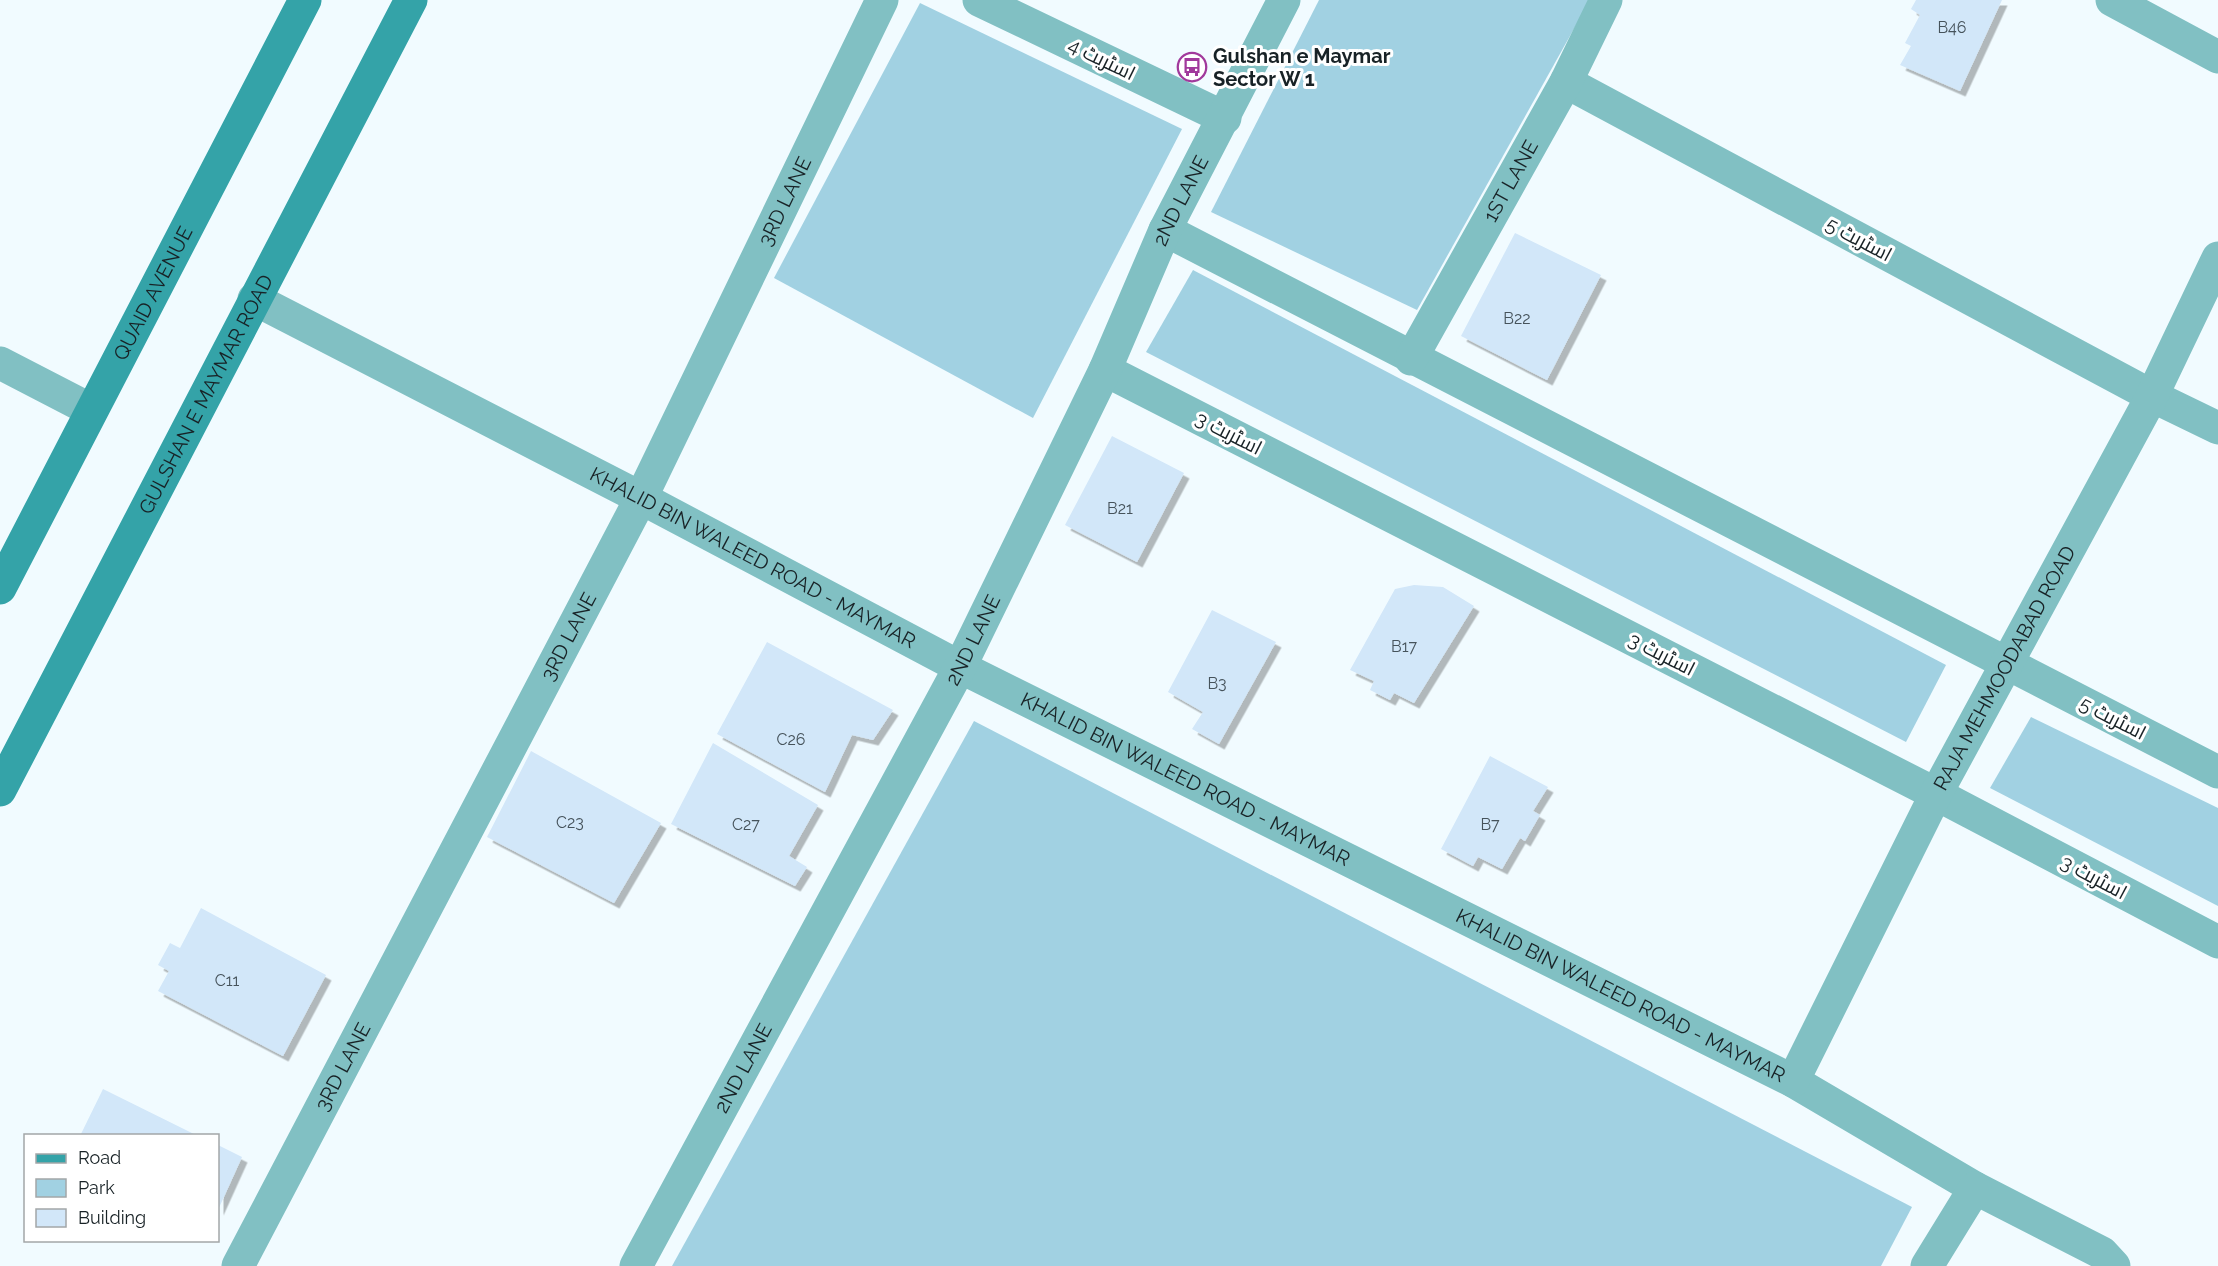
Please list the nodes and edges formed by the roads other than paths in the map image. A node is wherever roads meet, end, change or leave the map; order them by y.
1 (306, 0) edge
2 (411, 0) edge
3 (882, 0) edge
4 (980, 0) edge
5 (1284, 0) edge
6 (1606, 0) edge
7 (2112, 0) edge
8 (2218, 57) edge
9 (1566, 82) junction
10 (1225, 118) junction
11 (1165, 230) junction
12 (2218, 258) edge
13 (254, 299) junction
14 (1411, 359) junction
15 (0, 363) edge
16 (1105, 370) junction
17 (2152, 396) junction
18 (91, 410) junction
19 (2218, 428) edge
20 (641, 498) junction
21 (0, 588) edge
22 (2007, 665) junction
23 (960, 667) junction
24 (2218, 772) edge
25 (0, 790) edge
26 (1936, 794) junction
27 (2218, 942) edge
28 (1793, 1081) junction
29 (1975, 1188) junction
30 (238, 1266) edge
31 (636, 1266) edge
32 (1927, 1266) edge
33 (2114, 1266) edge

1 - 18 main road, QUAID AVENUE
2 - 13 main road, GULSHAN E MAYMAR ROAD
3 - 20 street, 3RD LANE
4 - 10 street, اسٹریٹ 4
5 - 10 street, 2ND LANE
6 - 9 street, 1ST LANE
7 - 8 street
9 - 14 street, 1ST LANE
9 - 17 street, اسٹریٹ 5
10 - 11 street, 2ND LANE
11 - 14 street
11 - 16 street, 2ND LANE
12 - 17 street, RAJA MEHMOODABAD ROAD
13 - 20 street, KHALID BIN WALEED ROAD - MAYMAR
13 - 25 main road, GULSHAN E MAYMAR ROAD
14 - 22 street
15 - 18 street
16 - 23 street, 2ND LANE
16 - 26 street, اسٹریٹ 3
17 - 19 street, اسٹریٹ 5
17 - 22 street, RAJA MEHMOODABAD ROAD
18 - 21 main road, QUAID AVENUE
20 - 23 street, KHALID BIN WALEED ROAD - MAYMAR
20 - 30 street, 3RD LANE
22 - 24 street, اسٹریٹ 5
22 - 26 street, RAJA MEHMOODABAD ROAD
23 - 28 street, KHALID BIN WALEED ROAD - MAYMAR
23 - 31 street, 2ND LANE
26 - 27 street, اسٹریٹ 3
26 - 28 street, RAJA MEHMOODABAD ROAD
28 - 29 street, KHALID BIN WALEED ROAD - MAYMAR
29 - 32 street
29 - 33 street, KHALID BIN WALEED ROAD - MAYMAR

